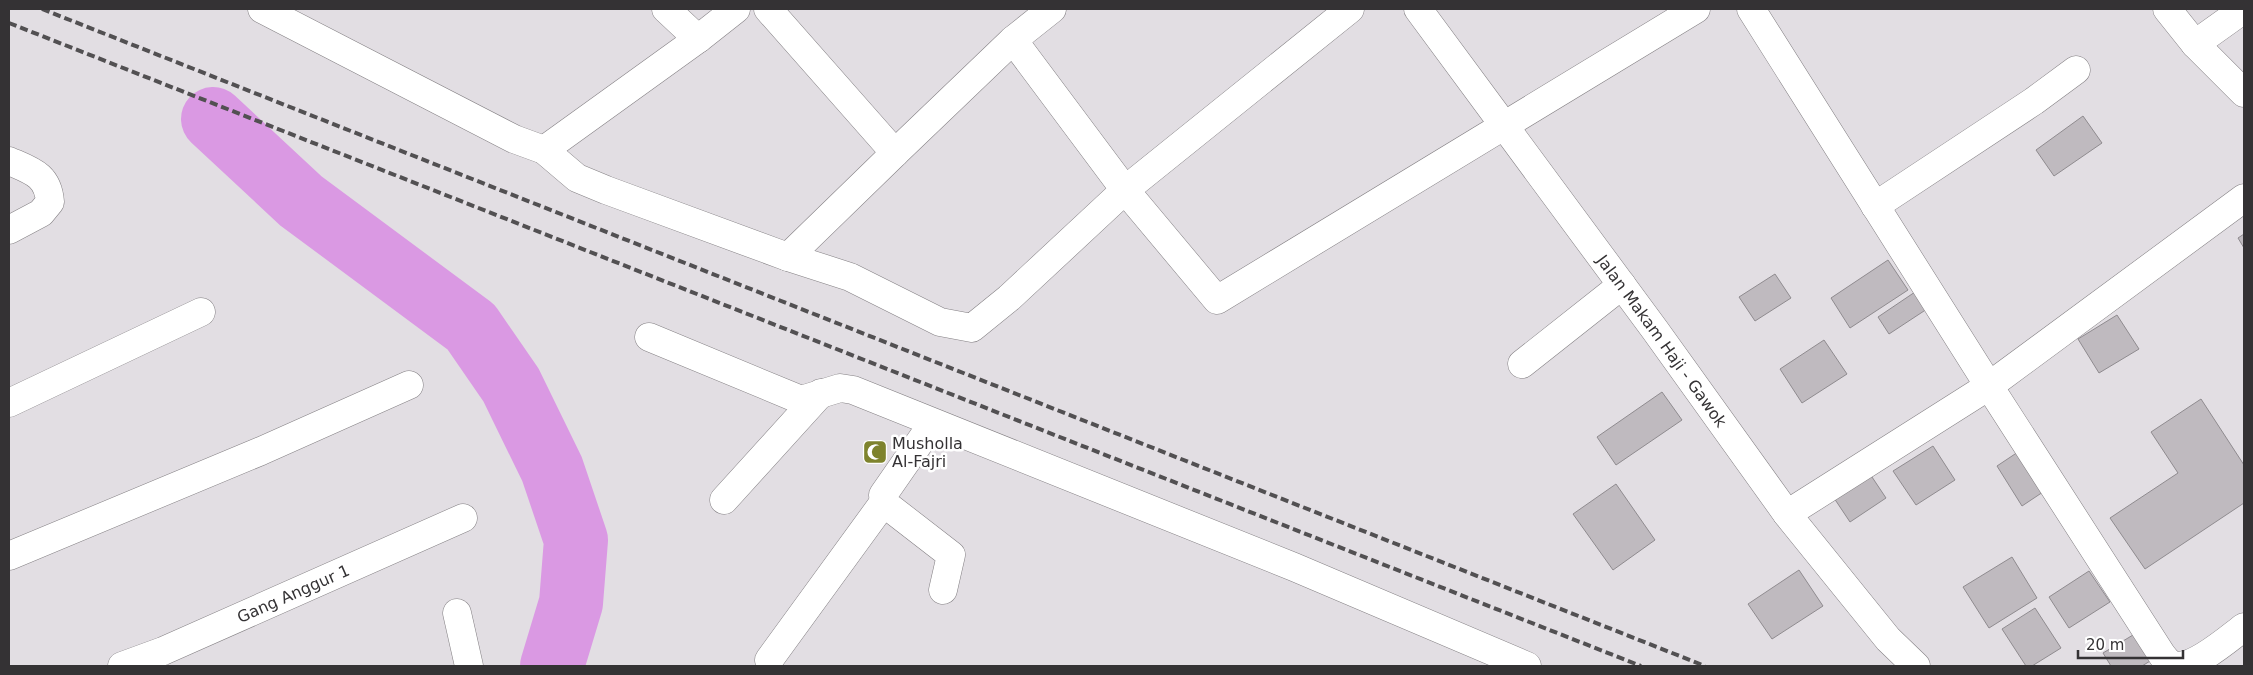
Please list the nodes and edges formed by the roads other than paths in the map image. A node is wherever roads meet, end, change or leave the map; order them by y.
1 (262, 9) edge
2 (666, 9) edge
3 (736, 9) edge
4 (768, 9) edge
5 (1052, 9) edge
6 (1350, 9) edge
7 (1418, 9) edge
8 (1696, 9) edge
9 (1751, 9) edge
10 (2167, 9) edge
11 (2244, 9) edge
12 (698, 39) junction
13 (1013, 40) junction
14 (2195, 44) junction
15 (2076, 70) dead end
16 (2244, 93) edge
17 (1504, 124) junction
18 (544, 150) junction
19 (895, 152) junction
20 (9, 161) edge
21 (1125, 190) junction
22 (2244, 198) edge
23 (1875, 206) junction
24 (9, 230) edge
25 (788, 257) junction
26 (1622, 285) junction
27 (201, 312) dead end
28 (649, 337) dead end
29 (1522, 364) dead end
30 (409, 385) dead end
31 (1989, 386) junction
32 (821, 393) junction
33 (9, 403) edge
34 (933, 423) junction
35 (724, 500) dead end
36 (884, 502) junction
37 (1787, 514) junction
38 (463, 518) dead end
39 (9, 556) edge
40 (943, 590) dead end
41 (458, 613) dead end
42 (2244, 627) edge
43 (769, 660) dead end
44 (122, 666) edge
45 (469, 666) edge
46 (1527, 666) edge
47 (1916, 666) edge

1 - 18 street
2 - 12 street
3 - 12 street
4 - 19 street
5 - 13 street
6 - 21 street
7 - 17 street, Jalan Makam Haji - Gawok
8 - 17 street
9 - 23 street
10 - 14 street
11 - 14 street
12 - 18 street
13 - 19 street
13 - 21 street
14 - 16 street
15 - 23 street
17 - 21 street
17 - 26 street, Jalan Makam Haji - Gawok
18 - 25 street
19 - 25 street
20 - 24 street
21 - 25 street
22 - 31 street
23 - 31 street
26 - 29 street
26 - 37 street, Jalan Makam Haji - Gawok
27 - 33 street
28 - 32 street
30 - 39 street
31 - 37 street
31 - 42 street
32 - 34 street
32 - 35 street
34 - 36 street
34 - 46 street
36 - 40 street
36 - 43 street
37 - 47 street, Jalan Makam Haji - Gawok
38 - 44 street, Gang Anggur 1
41 - 45 street

